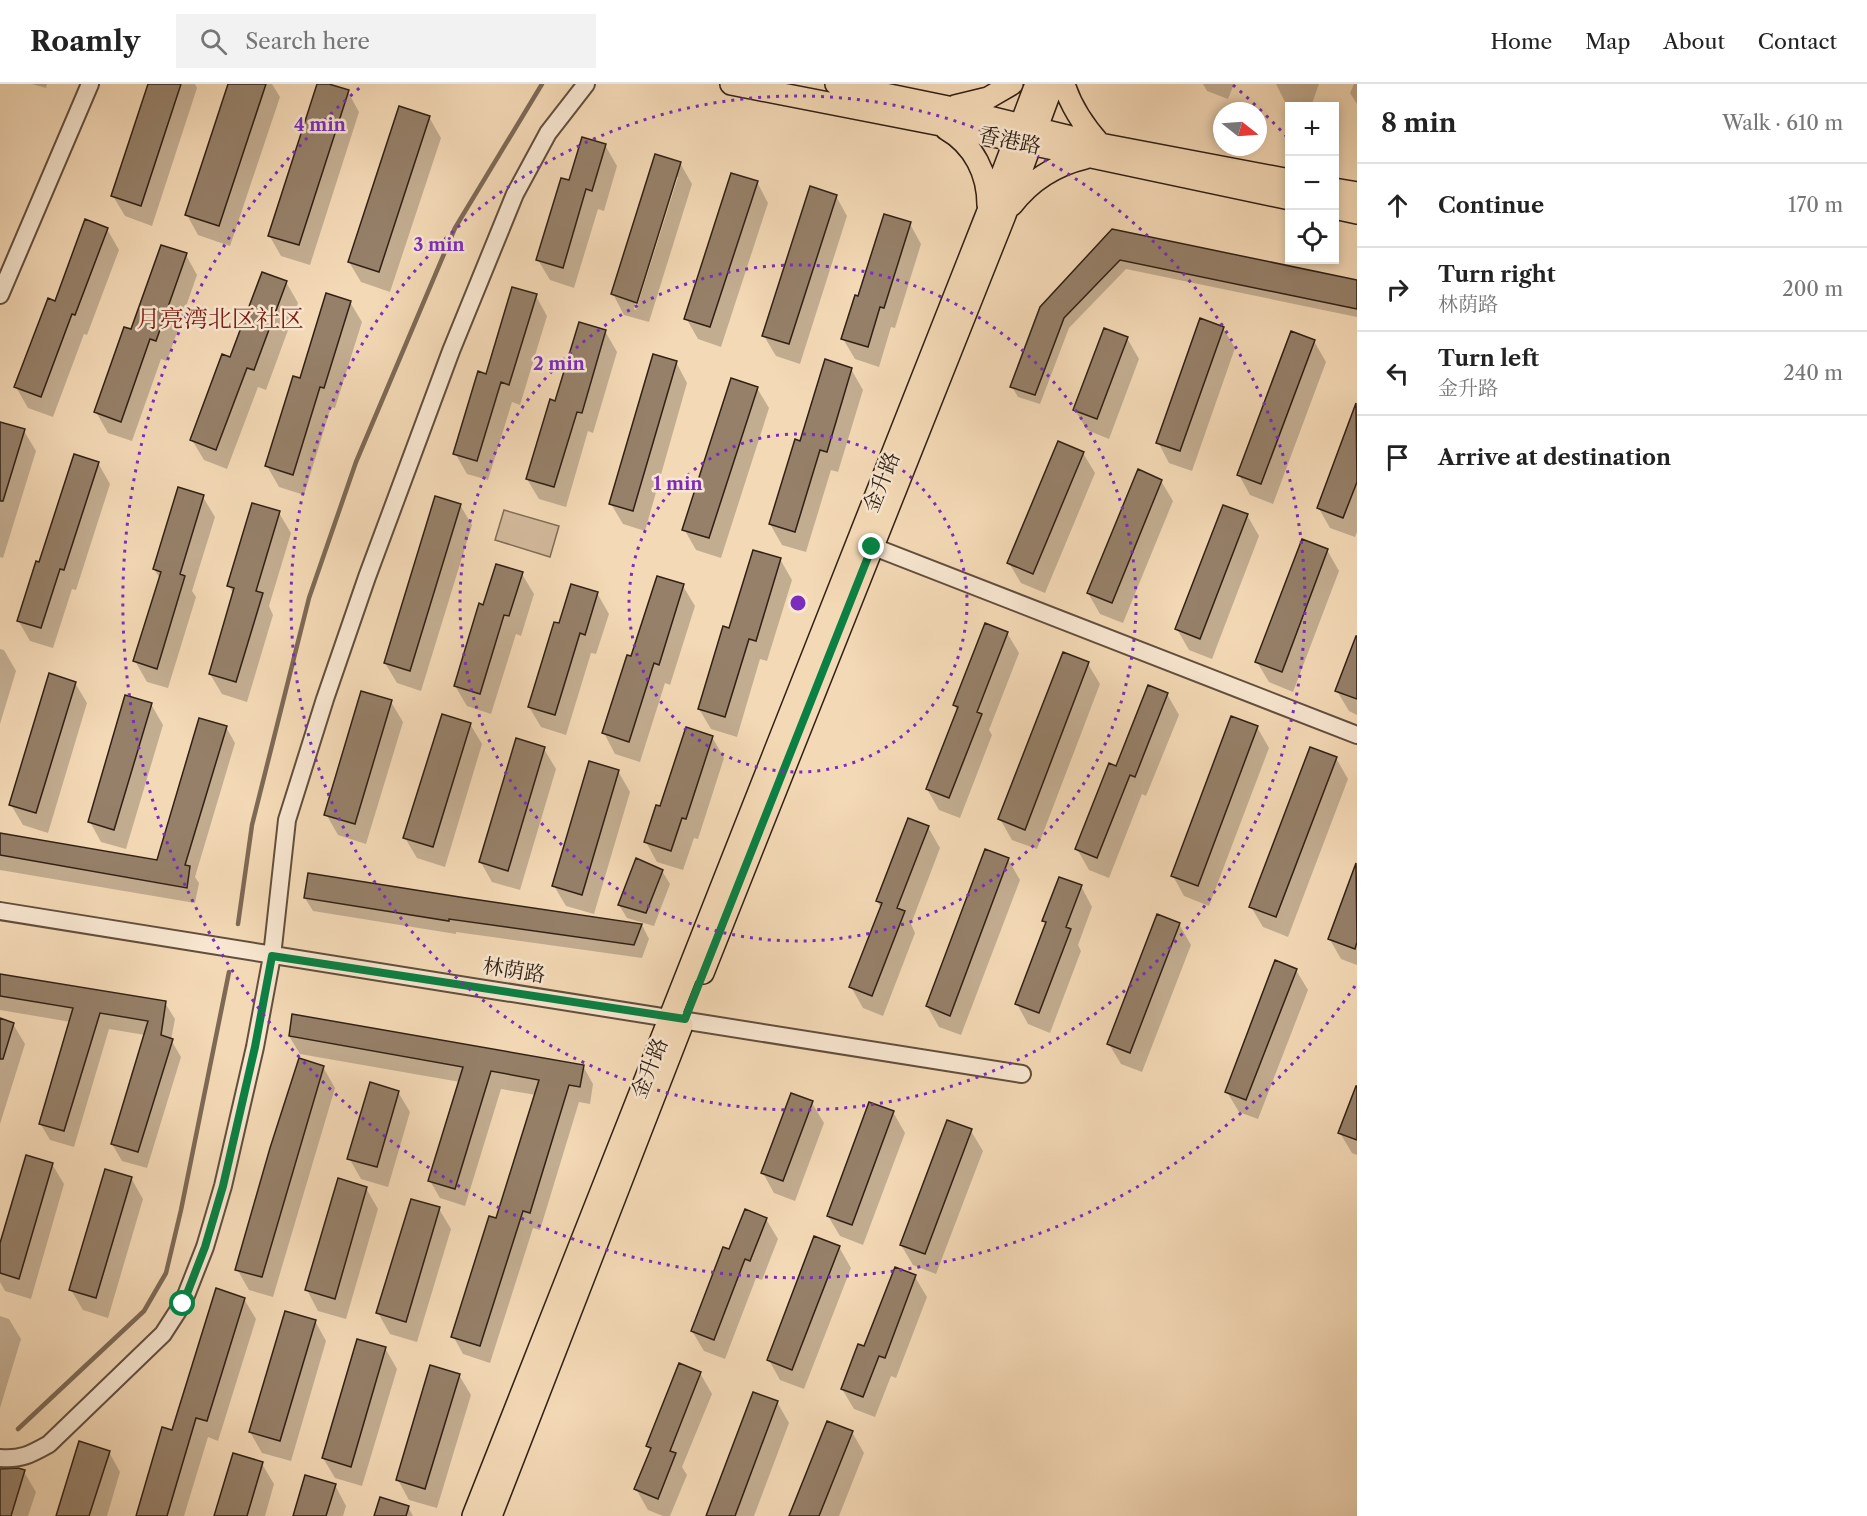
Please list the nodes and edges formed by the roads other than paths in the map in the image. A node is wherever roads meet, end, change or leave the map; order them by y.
1 (90, 84) edge
2 (586, 84) edge
3 (731, 84) edge
4 (836, 84) edge
5 (1012, 84) edge
6 (1036, 84) edge
7 (1053, 84) edge
8 (1065, 84) edge
9 (944, 116) junction
10 (1025, 135) junction
11 (1094, 151) junction
12 (1285, 179) edge
13 (1339, 190) edge
14 (1357, 193) edge
15 (1285, 198) edge
16 (1339, 209) edge
17 (997, 213) junction
18 (1357, 213) edge
19 (0, 295) edge
20 (865, 544) junction
21 (1357, 735) edge
22 (0, 911) edge
23 (272, 956) junction
24 (677, 1018) junction
25 (1022, 1074) dead end
26 (0, 1458) edge
27 (473, 1516) edge
28 (491, 1516) edge

1 - 19 street
2 - 23 street
3 - 9 main road, 香港路
4 - 9 main road, 香港路
5 - 9 main road
6 - 10 main road, 金升路
7 - 10 main road, 金升路
8 - 11 main road
9 - 10 main road, 香港路
9 - 17 main road
10 - 11 main road, 香港路
10 - 17 main road, 金升路
11 - 12 main road, 香港路
11 - 15 main road, 香港路
11 - 17 main road
13 - 14 main road
16 - 18 main road
17 - 20 main road, 金升路
20 - 21 street
20 - 24 main road, 金升路
22 - 23 street, 林荫路
23 - 24 street, 林荫路
23 - 26 street
24 - 25 street, 林荫路
24 - 27 main road, 金升路
24 - 28 main road, 金升路

